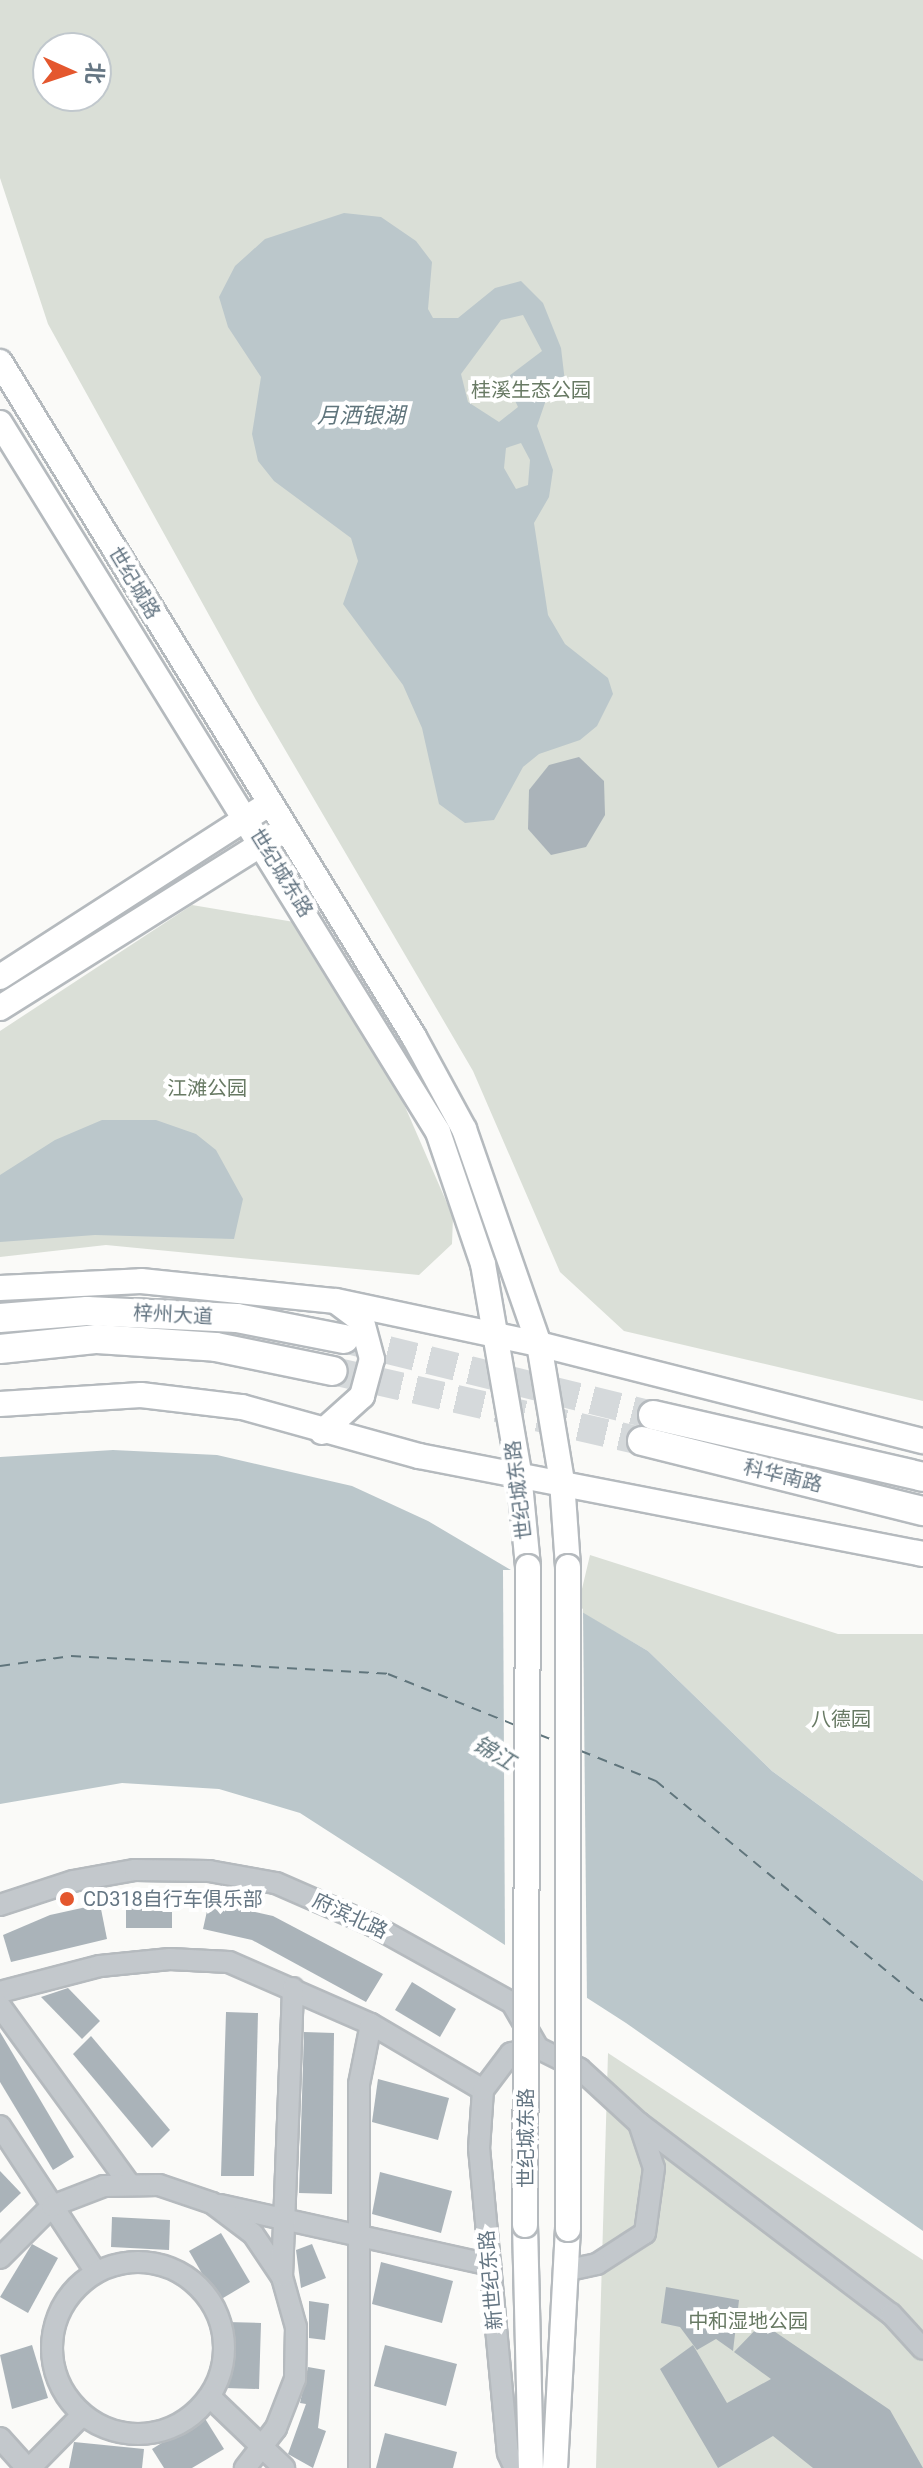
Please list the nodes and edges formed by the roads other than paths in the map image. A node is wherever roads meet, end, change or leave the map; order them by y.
1 (0, 362) edge
2 (0, 423) edge
3 (269, 803) junction
4 (247, 818) junction
5 (285, 829) junction
6 (263, 843) junction
7 (0, 977) edge
8 (0, 1008) edge
9 (0, 1288) edge
10 (336, 1301) junction
11 (0, 1318) edge
12 (497, 1334) junction
13 (344, 1339) tunnel mouth
14 (539, 1344) junction
15 (0, 1349) edge
16 (333, 1371) tunnel mouth
17 (0, 1404) edge
18 (653, 1415) tunnel mouth
19 (322, 1432) junction
20 (642, 1441) tunnel mouth
21 (923, 1441) edge
22 (519, 1473) junction
23 (923, 1477) edge
24 (562, 1481) junction
25 (923, 1511) edge
26 (923, 1554) edge
27 (0, 1905) edge
28 (293, 1988) junction
29 (0, 1992) edge
30 (0, 2006) edge
31 (371, 2024) junction
32 (538, 2048) junction
33 (483, 2090) junction
34 (639, 2123) junction
35 (0, 2126) edge
36 (130, 2185) junction
37 (212, 2203) junction
38 (52, 2206) junction
39 (280, 2218) junction
40 (525, 2225) joint
41 (360, 2236) junction
42 (3, 2244) edge
43 (490, 2265) junction
44 (565, 2271) junction
45 (96, 2272) junction
46 (282, 2277) junction
47 (923, 2349) edge
48 (210, 2397) junction
49 (82, 2415) junction
50 (0, 2438) edge
51 (262, 2447) junction
52 (29, 2468) edge
53 (245, 2468) edge
54 (284, 2468) edge
55 (359, 2468) edge
56 (515, 2468) edge
57 (531, 2468) edge
58 (555, 2468) edge

1 - 3 main road, 世纪城路
2 - 4 main road, 世纪城路
3 - 4 main road
3 - 5 main road, 世纪城路
4 - 6 main road, 世纪城东路
4 - 7 main road
5 - 6 main road
5 - 14 main road, 世纪城东路
6 - 8 main road
6 - 12 main road, 世纪城东路
9 - 10 main road
10 - 12 main road
10 - 19 main road
11 - 13 highway, 梓州大道
12 - 14 main road
12 - 22 main road, 世纪城东路
14 - 21 main road
14 - 24 main road, 世纪城东路
15 - 16 highway, 梓州大道
17 - 19 main road
18 - 23 highway, 科华南路
19 - 22 main road
20 - 25 highway, 科华南路
22 - 24 main road
22 - 40 main road, 世纪城东路, bridge
24 - 26 main road
24 - 44 main road, 世纪城东路, bridge
27 - 32 street, 府滨北路
28 - 29 street
28 - 31 street
28 - 39 street
30 - 36 street
31 - 33 street
31 - 41 street
32 - 33 street
32 - 34 street
33 - 43 street, 新世纪东路
34 - 44 street
34 - 47 street
35 - 38 street
36 - 37 street
36 - 38 street
37 - 39 street
37 - 46 street
38 - 42 street
38 - 45 street
39 - 41 street
39 - 46 street
40 - 57 main road, 新世纪东路
41 - 43 street
41 - 55 street
43 - 56 street, 新世纪东路
44 - 58 main road
45 - 48 street
45 - 49 street
46 - 51 street
48 - 49 street
48 - 51 street
49 - 52 street
50 - 52 street
51 - 53 street
51 - 54 street

